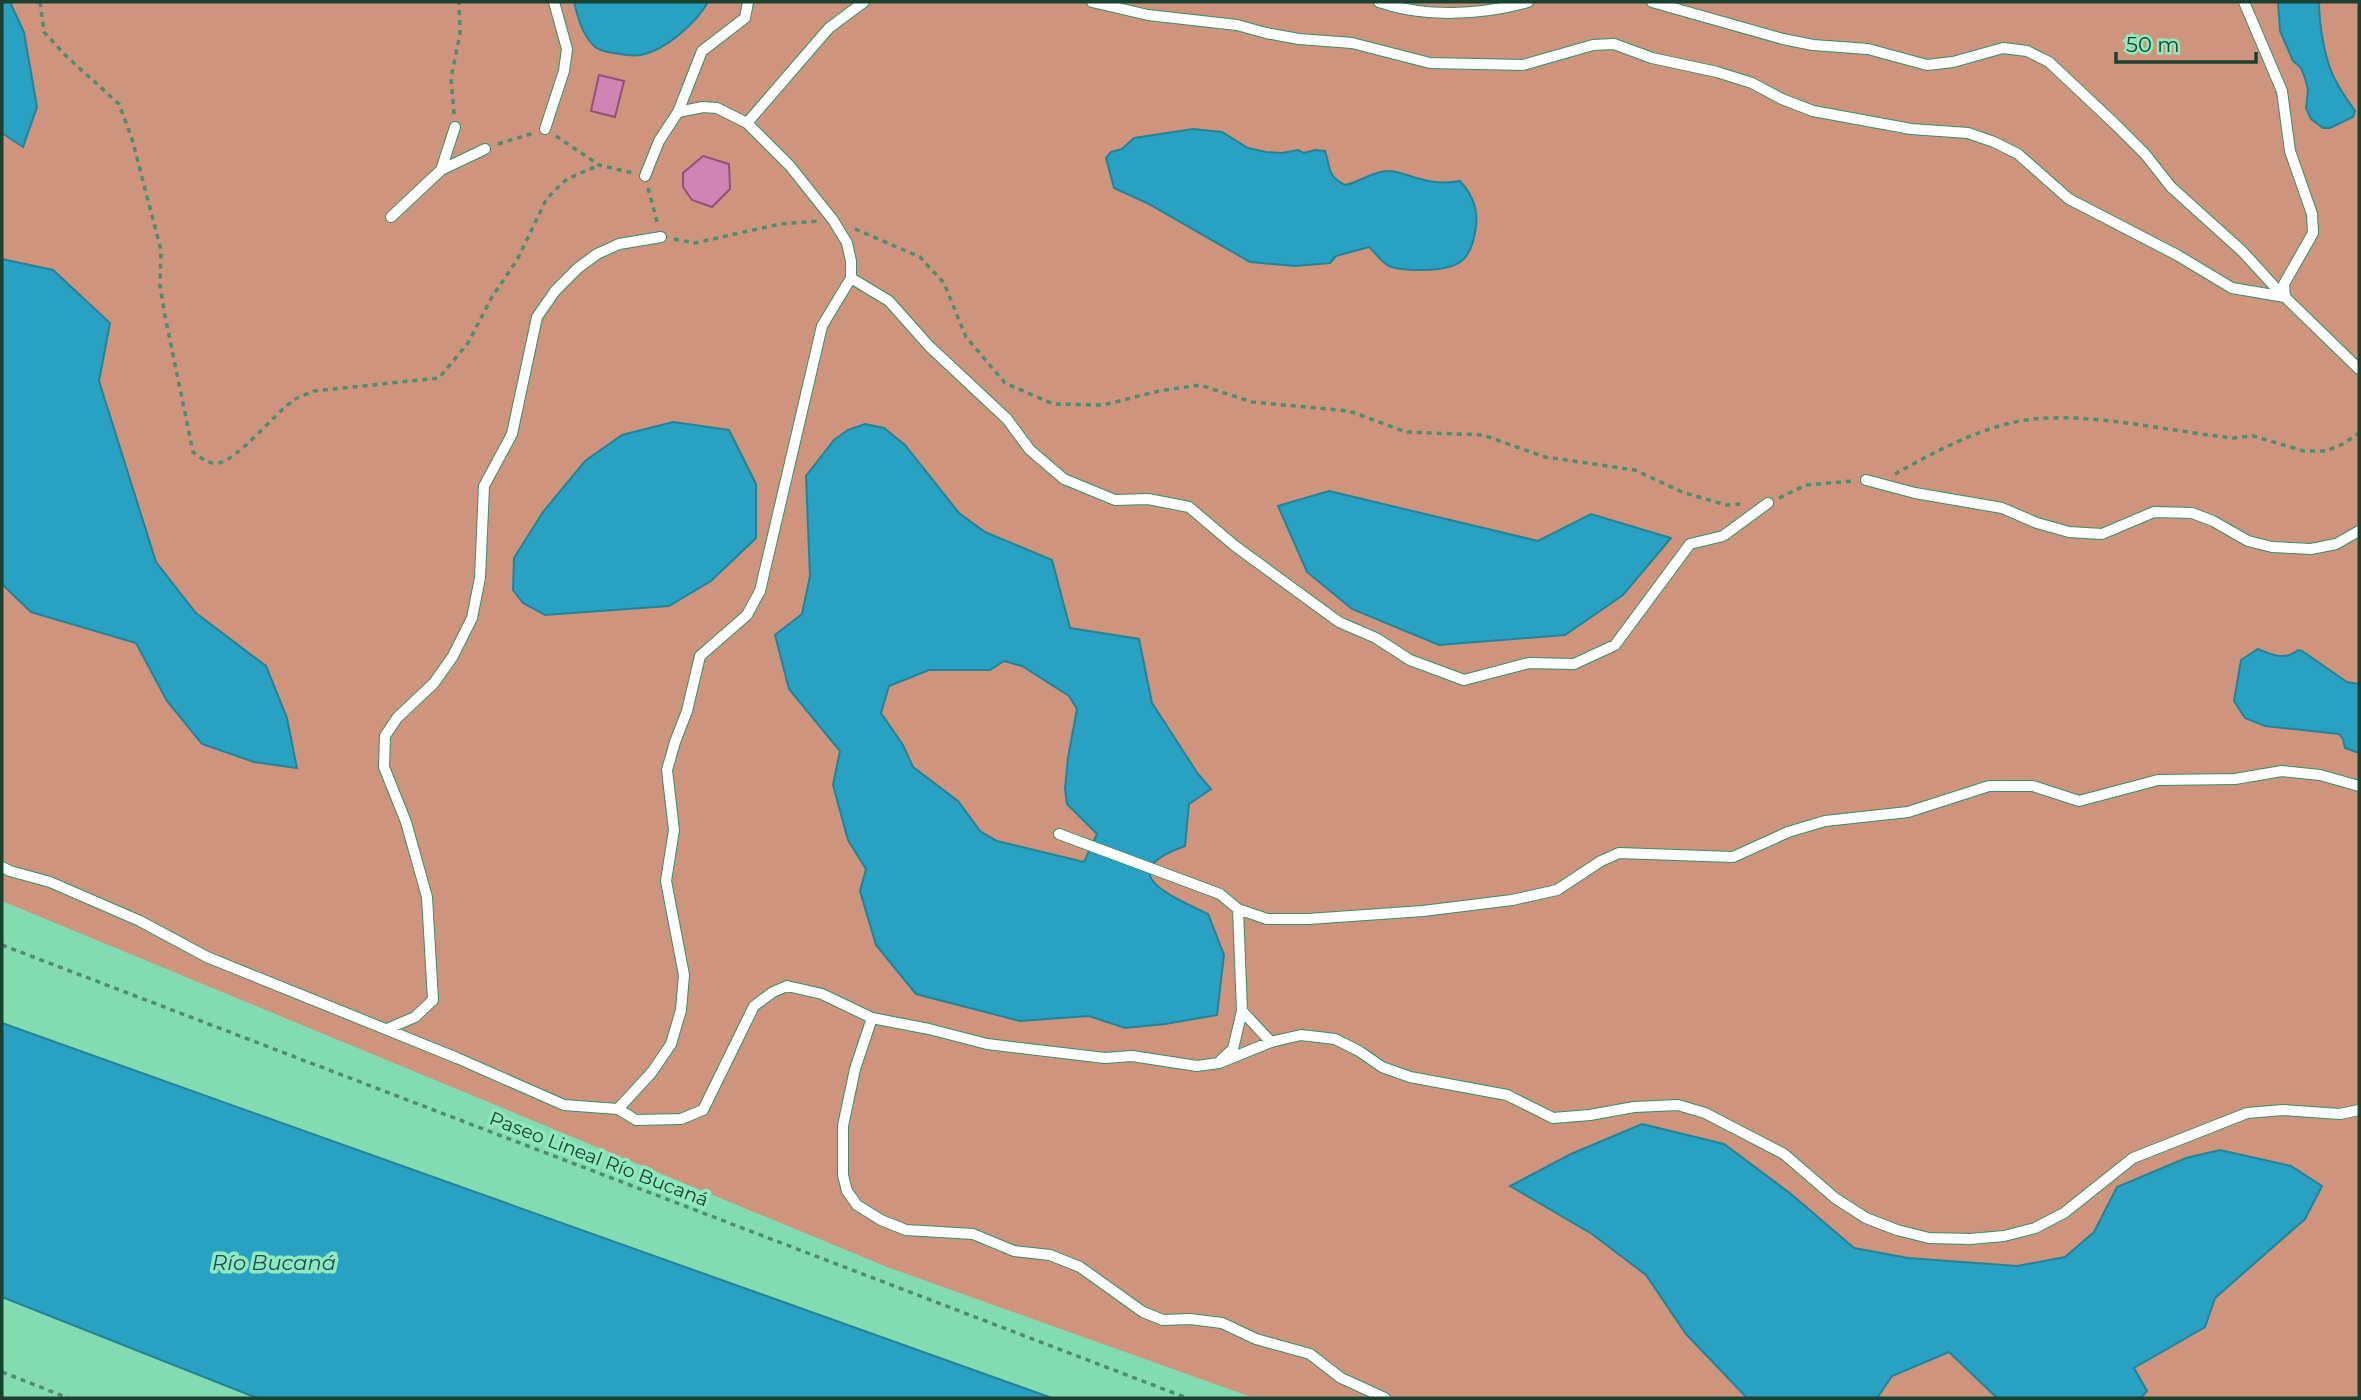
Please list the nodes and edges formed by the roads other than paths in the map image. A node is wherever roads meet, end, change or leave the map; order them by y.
1 (555, 2) edge
2 (748, 2) edge
3 (864, 2) edge
4 (1092, 2) edge
5 (1379, 2) edge
6 (1528, 2) edge
7 (1652, 2) edge
8 (2244, 2) edge
9 (678, 112) junction
10 (747, 122) junction
11 (455, 127) road end
12 (545, 129) road end
13 (485, 149) road end
14 (441, 170) junction
15 (645, 176) road end
16 (391, 217) dead end
17 (662, 236) road end
18 (851, 278) junction
19 (2285, 297) junction
20 (2359, 369) edge
21 (1866, 480) road end
22 (1769, 503) road end
23 (2359, 531) edge
24 (2359, 786) edge
25 (1059, 834) dead end
26 (2, 867) edge
27 (1238, 909) junction
28 (1242, 1011) junction
29 (872, 1018) junction
30 (387, 1029) junction
31 (1271, 1042) junction
32 (1219, 1063) junction
33 (618, 1109) junction
34 (2359, 1110) edge
35 (1385, 1398) edge

1 - 12 lane
2 - 9 lane
3 - 10 lane
4 - 19 lane
5 - 6 lane
7 - 19 lane
8 - 19 lane
9 - 10 lane
9 - 15 lane
10 - 18 lane
11 - 14 lane
13 - 14 lane
14 - 16 lane
17 - 30 lane
18 - 22 lane
18 - 33 lane
19 - 20 lane
21 - 23 lane
24 - 27 lane
25 - 27 lane
26 - 30 lane
27 - 28 lane
28 - 31 lane
28 - 32 lane
29 - 32 lane
29 - 33 lane
29 - 35 lane
30 - 33 lane
31 - 32 lane
31 - 34 lane

